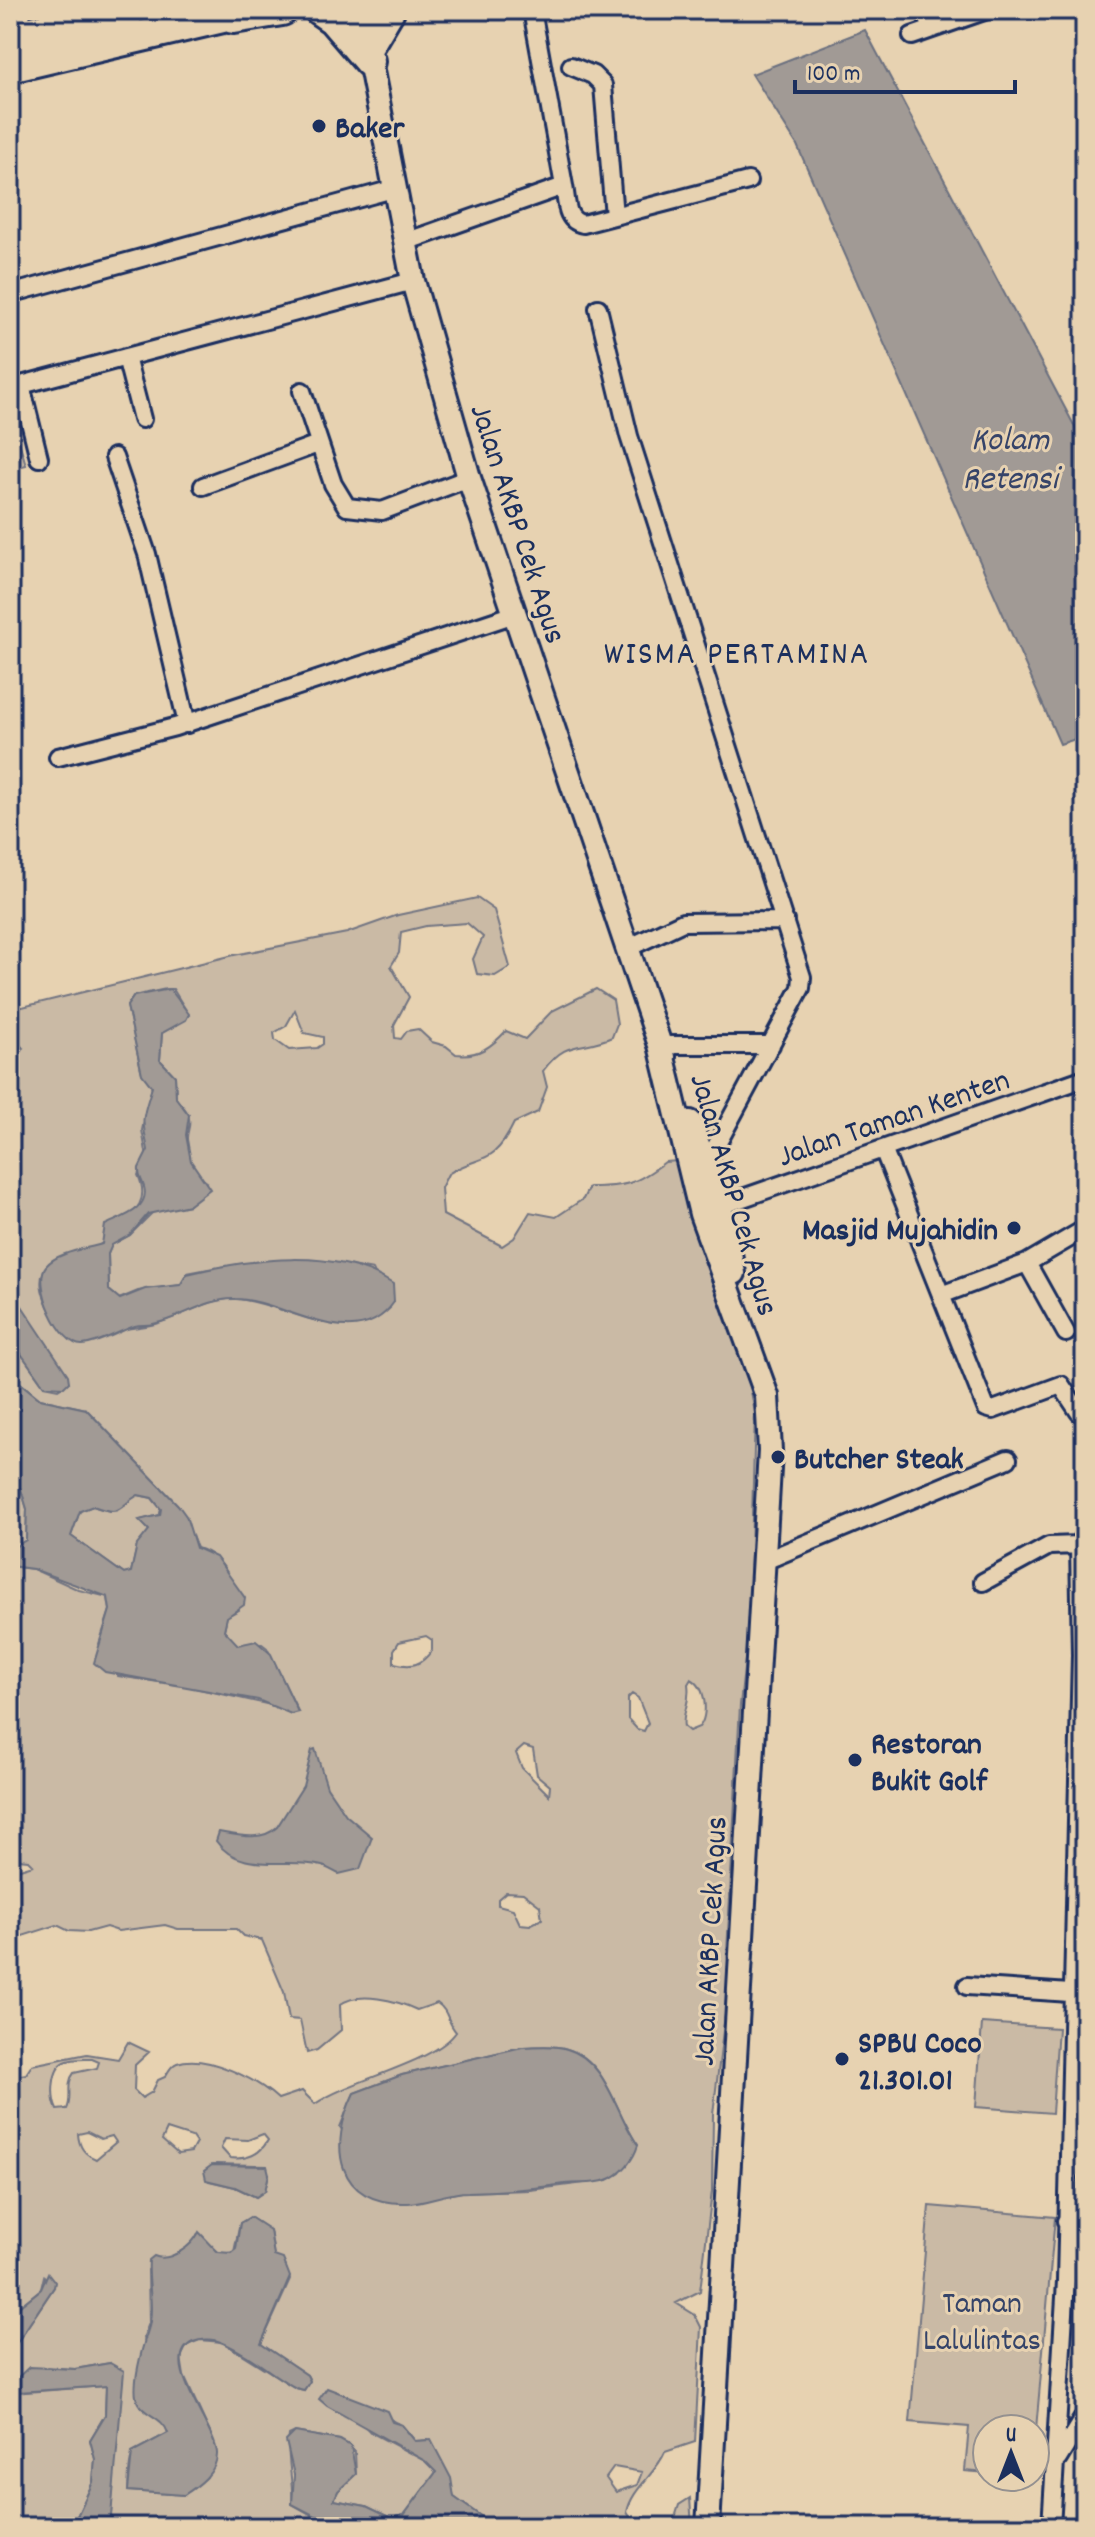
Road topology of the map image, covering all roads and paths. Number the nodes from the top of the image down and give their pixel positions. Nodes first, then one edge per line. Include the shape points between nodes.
1 (130, 10) edge
2 (253, 10) edge
3 (282, 10) edge
4 (320, 10) edge
5 (360, 10) edge
6 (389, 10) edge
7 (532, 10) edge
8 (926, 10) edge
9 (987, 10) edge
10 (217, 21) junction
11 (931, 29) junction
12 (912, 36) dead end
13 (10, 37) edge
14 (368, 54) junction
15 (571, 66) dead end
16 (10, 67) edge
17 (748, 181) dead end
18 (564, 186) junction
19 (393, 189) junction
20 (614, 216) junction
21 (405, 242) junction
22 (413, 281) junction
23 (10, 294) edge
24 (598, 308) dead end
25 (126, 357) junction
26 (16, 387) edge
27 (302, 391) dead end
28 (142, 419) dead end
29 (318, 444) junction
30 (114, 457) dead end
31 (39, 458) dead end
32 (469, 478) junction
33 (203, 486) dead end
34 (515, 614) junction
35 (187, 724) junction
36 (58, 757) dead end
37 (785, 921) junction
38 (628, 948) junction
39 (660, 1045) junction
40 (771, 1045) junction
41 (1085, 1078) edge
42 (883, 1149) junction
43 (707, 1163) junction
44 (720, 1206) junction
45 (1085, 1229) edge
46 (1027, 1263) junction
47 (941, 1295) junction
48 (1066, 1333) dead end
49 (752, 1361) junction
50 (1085, 1413) edge
51 (1008, 1459) dead end
52 (1082, 1538) edge
53 (762, 1562) junction
54 (983, 1582) dead end
55 (1083, 1655) edge
56 (967, 1986) dead end
57 (1078, 1994) edge
58 (1066, 2221) junction
59 (1085, 2226) edge
60 (1085, 2415) edge
61 (1057, 2460) junction
62 (708, 2527) edge
63 (1051, 2527) edge

1 - 13 highway
2 - 10 highway
3 - 10 highway
4 - 14 highway
5 - 14 main road, Jalan AKBP Cek Agus
6 - 14 highway
7 - 18 street
8 - 11 street
9 - 11 street
10 - 16 highway
11 - 12 street
14 - 19 main road, Jalan AKBP Cek Agus
15 - 20 street via 603,85
17 - 20 street
18 - 20 street via 569,214 577,223
18 - 21 street
19 - 21 main road, Jalan AKBP Cek Agus
19 - 23 street
21 - 22 main road, Jalan AKBP Cek Agus
22 - 25 street
22 - 32 main road, Jalan AKBP Cek Agus
24 - 37 street via 629,436
25 - 26 street
25 - 28 street
26 - 31 street
27 - 29 street
29 - 32 street via 340,500 361,512 398,507
29 - 33 street
30 - 35 street via 147,554
32 - 34 main road, Jalan AKBP Cek Agus
34 - 35 street
34 - 38 main road, Jalan AKBP Cek Agus
35 - 36 street
37 - 38 street via 683,922
37 - 40 street via 802,983
38 - 39 main road, Jalan AKBP Cek Agus
39 - 40 street
39 - 43 main road, Jalan AKBP Cek Agus
39 - 49 main road, Jalan AKBP Cek Agus via 701,1214
40 - 43 street
41 - 42 street, Jalan Taman Kenten
42 - 44 street, Jalan Taman Kenten
42 - 47 street
43 - 44 main road, Jalan AKBP Cek Agus
44 - 49 main road, Jalan AKBP Cek Agus
45 - 46 street
46 - 47 street
46 - 48 street
47 - 50 street via 984,1404 993,1410 1061,1385
49 - 53 main road, Jalan AKBP Cek Agus via 767,1396 770,1451
51 - 53 street
52 - 54 street via 1049,1546
52 - 55 street
53 - 62 main road, Jalan AKBP Cek Agus
55 - 57 street
56 - 57 street
57 - 58 street
58 - 59 street
58 - 61 street
60 - 61 street
61 - 63 street

